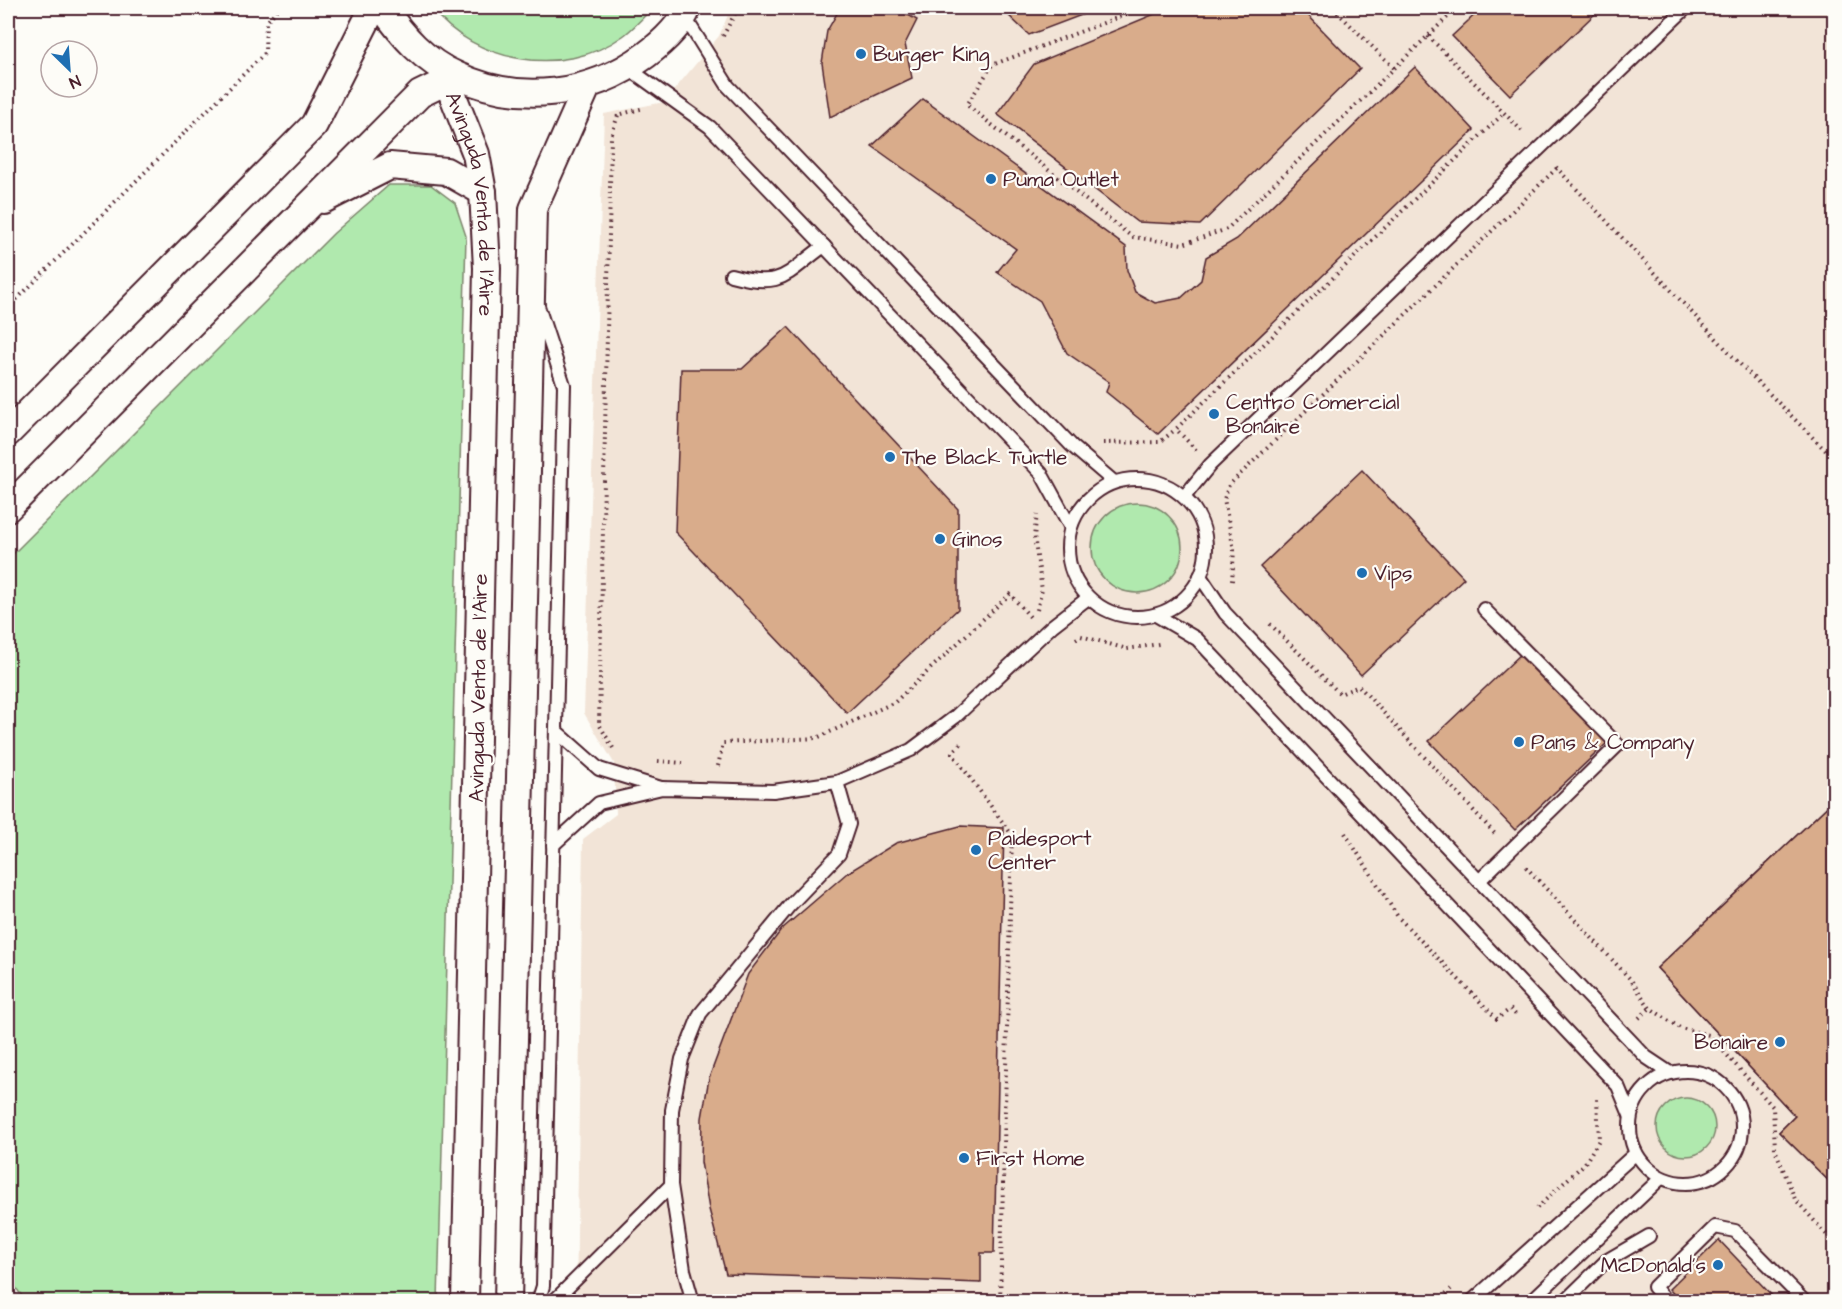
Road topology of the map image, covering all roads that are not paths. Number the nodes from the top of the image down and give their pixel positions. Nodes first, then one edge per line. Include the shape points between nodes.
1 (373, 8) edge
2 (382, 8) edge
3 (1686, 8) edge
4 (686, 12) edge
5 (628, 68) junction
6 (448, 75) junction
7 (587, 87) junction
8 (483, 192) junction
9 (301, 211) junction
10 (824, 246) junction
11 (731, 275) dead end
12 (531, 285) junction
13 (8, 433) edge
14 (1114, 482) junction
15 (1184, 496) junction
16 (8, 508) edge
17 (1070, 526) junction
18 (1200, 576) junction
19 (1088, 598) junction
20 (1484, 609) dead end
21 (1156, 615) junction
22 (556, 731) junction
23 (837, 782) junction
24 (662, 788) junction
25 (553, 845) junction
26 (1479, 881) junction
27 (1670, 1073) junction
28 (1630, 1115) junction
29 (1636, 1153) junction
30 (1661, 1178) junction
31 (671, 1185) junction
32 (1649, 1236) dead end
33 (465, 1302) edge
34 (508, 1302) edge
35 (538, 1302) edge
36 (554, 1302) edge
37 (693, 1302) edge
38 (1471, 1302) edge
39 (1530, 1302) edge
40 (1564, 1302) edge
41 (1667, 1302) edge
42 (1805, 1302) edge

1 - 13 street via 314,125
2 - 6 street via 405,38
3 - 15 lane via 1210,465
4 - 5 street via 659,45
4 - 14 lane via 728,86 1072,446
5 - 7 street
5 - 10 lane via 710,127
6 - 7 street via 499,90 543,94
6 - 8 street, Avinguda Venta de l'Aire via 476,154
6 - 9 street via 420,94
7 - 12 street, Avinguda Venta de l'Aire via 533,209
8 - 9 street via 446,171 390,166
8 - 33 street, Avinguda Venta de l'Aire via 487,279
9 - 16 street
10 - 11 lane via 776,281 757,282
10 - 17 lane via 1041,473
12 - 22 lane via 564,386
12 - 34 street, Avinguda Venta de l'Aire
14 - 15 lane via 1139,478 1163,483
14 - 17 lane via 1095,492 1080,507
15 - 18 lane via 1205,533 1206,555
17 - 19 lane via 1066,552 1073,577
18 - 21 lane via 1190,593 1174,607
18 - 26 lane via 1225,613
19 - 21 lane via 1108,612 1132,618
19 - 23 lane via 955,717 911,750
20 - 26 lane via 1618,745
21 - 28 lane via 1197,639 1618,1086
22 - 24 lane via 600,769
22 - 25 lane
23 - 24 lane via 773,791
23 - 31 lane via 849,824 839,854 790,905 700,1014 682,1059 672,1110
24 - 25 lane via 599,803
25 - 35 lane via 543,1286
26 - 27 lane via 1646,1057
27 - 28 lane via 1652,1082 1638,1097
27 - 30 lane via 1690,1071 1709,1076 1726,1087 1737,1103 1742,1122 1740,1142 1732,1160 1718,1174 1700,1182 1680,1183
28 - 29 lane via 1630,1135
29 - 30 lane via 1646,1168
29 - 38 lane
30 - 39 lane
31 - 36 lane
31 - 37 lane
32 - 40 lane via 1606,1261
41 - 42 lane via 1654,1287 1715,1227 1735,1231

